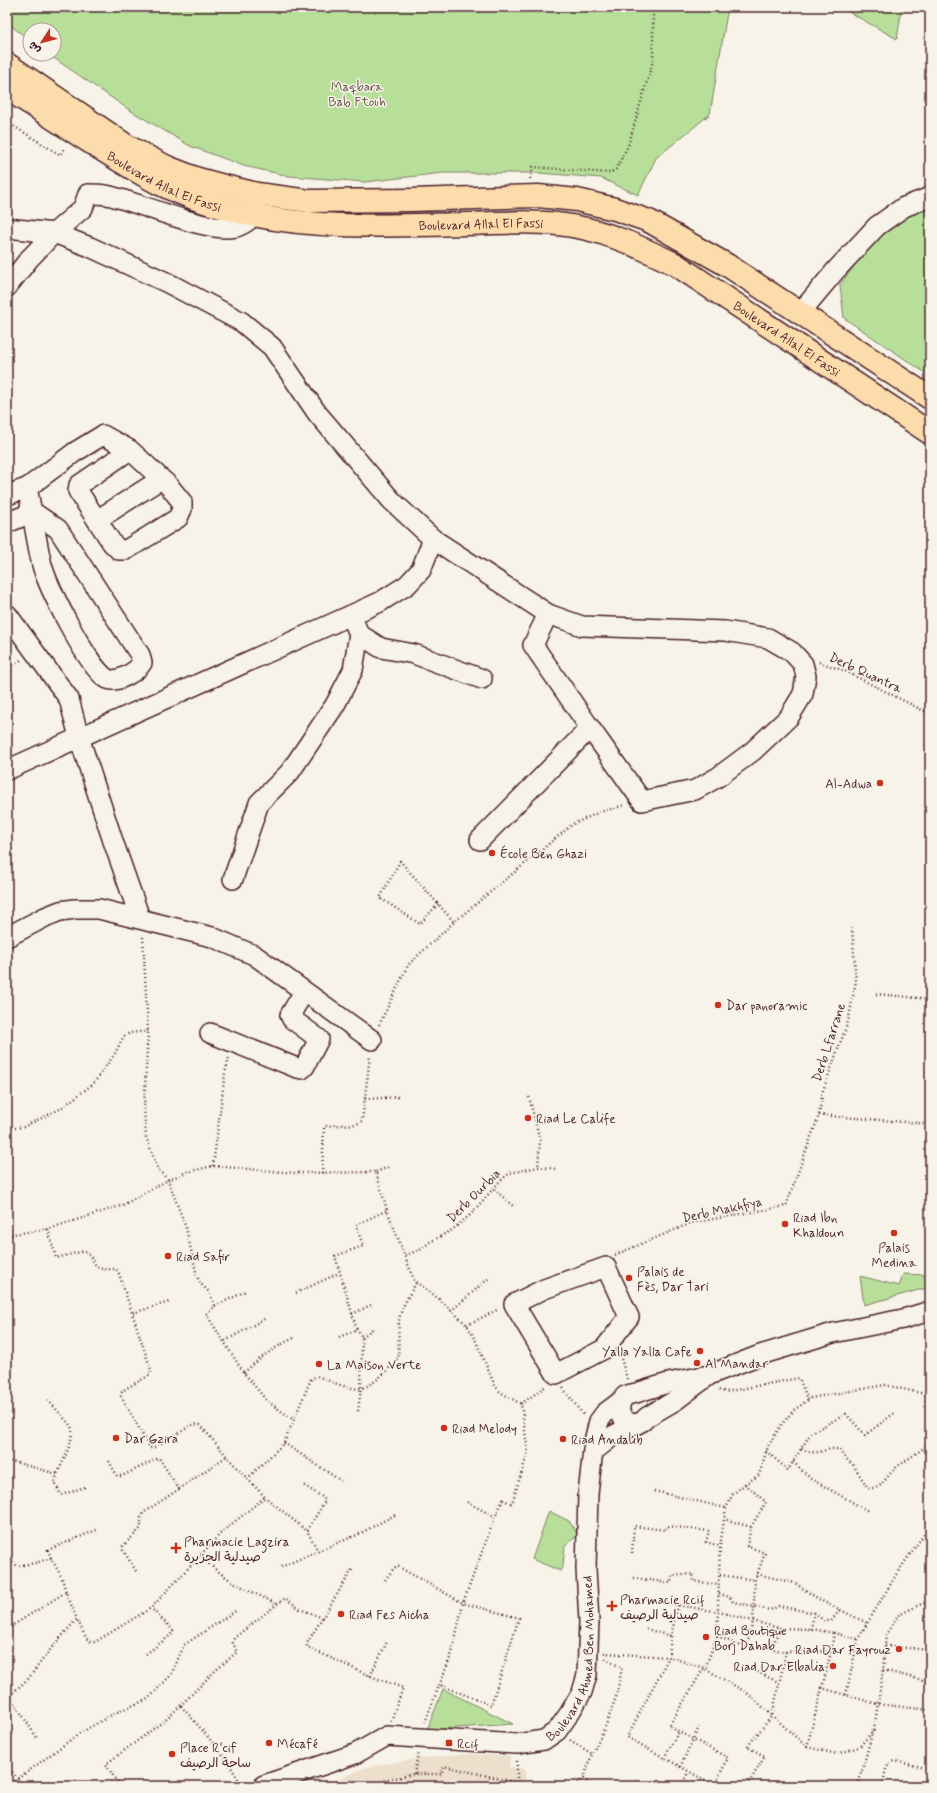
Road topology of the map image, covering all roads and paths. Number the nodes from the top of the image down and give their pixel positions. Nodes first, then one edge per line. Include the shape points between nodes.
1 (653, 7) edge
2 (7, 64) edge
3 (7, 89) edge
4 (530, 181) dead end
5 (257, 194) junction
6 (930, 197) edge
7 (254, 215) junction
8 (7, 228) edge
9 (54, 233) junction
10 (7, 287) edge
11 (800, 313) junction
12 (930, 398) edge
13 (930, 433) edge
14 (130, 450) junction
15 (161, 479) junction
16 (27, 488) junction
17 (7, 495) edge
18 (33, 512) junction
19 (97, 520) junction
20 (7, 523) edge
21 (433, 539) junction
22 (7, 614) edge
23 (548, 614) junction
24 (351, 615) junction
25 (359, 634) junction
26 (792, 652) junction
27 (482, 678) dead end
28 (930, 714) edge
29 (590, 728) junction
30 (79, 737) junction
31 (7, 770) edge
32 (642, 801) junction
33 (480, 840) dead end
34 (233, 879) dead end
35 (438, 904) junction
36 (140, 918) junction
37 (454, 922) junction
38 (852, 928) dead end
39 (7, 937) edge
40 (304, 992) junction
41 (876, 994) dead end
42 (930, 999) edge
43 (148, 1031) junction
44 (210, 1033) dead end
45 (372, 1040) junction
46 (229, 1058) dead end
47 (398, 1097) dead end
48 (529, 1097) dead end
49 (365, 1099) junction
50 (819, 1115) junction
51 (930, 1124) edge
52 (7, 1129) edge
53 (213, 1166) junction
54 (389, 1167) dead end
55 (538, 1167) junction
56 (558, 1169) dead end
57 (376, 1172) junction
58 (322, 1174) junction
59 (168, 1180) junction
60 (494, 1189) junction
61 (513, 1206) dead end
62 (387, 1210) junction
63 (930, 1220) edge
64 (48, 1229) junction
65 (7, 1235) edge
66 (405, 1255) junction
67 (608, 1258) dead end
68 (339, 1274) junction
69 (488, 1278) dead end
70 (416, 1283) junction
71 (246, 1290) dead end
72 (296, 1293) dead end
73 (170, 1302) dead end
74 (371, 1305) dead end
75 (215, 1306) junction
76 (502, 1307) dead end
77 (451, 1310) junction
78 (928, 1312) edge
79 (133, 1314) junction
80 (352, 1314) junction
81 (266, 1318) dead end
82 (467, 1325) junction
83 (375, 1327) dead end
84 (356, 1330) junction
85 (339, 1337) dead end
86 (362, 1337) junction
87 (294, 1338) dead end
88 (225, 1341) junction
89 (544, 1352) joint
90 (244, 1373) junction
91 (709, 1375) junction
92 (550, 1383) dead end
93 (361, 1388) junction
94 (930, 1395) edge
95 (629, 1397) junction
96 (48, 1400) dead end
97 (808, 1400) junction
98 (521, 1404) junction
99 (358, 1411) dead end
100 (896, 1412) dead end
101 (294, 1420) junction
102 (642, 1420) junction
103 (284, 1443) junction
104 (928, 1445) dead end
105 (801, 1449) junction
106 (594, 1451) junction
107 (766, 1451) junction
108 (227, 1456) junction
109 (109, 1460) dead end
110 (793, 1462) junction
111 (7, 1469) edge
112 (57, 1474) junction
113 (247, 1479) junction
114 (341, 1481) dead end
115 (745, 1484) junction
116 (303, 1486) dead end
117 (85, 1488) dead end
118 (178, 1489) junction
119 (654, 1491) dead end
120 (265, 1497) junction
121 (467, 1502) dead end
122 (726, 1508) junction
123 (868, 1511) dead end
124 (395, 1515) dead end
125 (495, 1517) junction
126 (724, 1519) junction
127 (930, 1526) edge
128 (750, 1527) junction
129 (98, 1530) dead end
130 (308, 1531) junction
131 (720, 1546) junction
132 (318, 1551) junction
133 (632, 1553) dead end
134 (7, 1554) edge
135 (201, 1555) junction
136 (51, 1558) junction
137 (281, 1567) dead end
138 (352, 1570) dead end
139 (136, 1571) dead end
140 (757, 1574) junction
141 (720, 1575) junction
142 (633, 1578) dead end
143 (385, 1580) dead end
144 (755, 1580) junction
145 (719, 1585) junction
146 (66, 1592) junction
147 (719, 1594) junction
148 (647, 1600) dead end
149 (463, 1603) junction
150 (930, 1603) edge
151 (278, 1604) junction
152 (678, 1605) junction
153 (754, 1606) junction
154 (151, 1608) junction
155 (237, 1610) dead end
156 (840, 1610) junction
157 (719, 1612) junction
158 (814, 1613) junction
159 (323, 1618) junction
160 (77, 1619) junction
161 (753, 1622) junction
162 (867, 1623) junction
163 (779, 1628) junction
164 (7, 1629) edge
165 (646, 1629) dead end
166 (811, 1629) junction
167 (834, 1633) junction
168 (671, 1636) junction
169 (717, 1636) junction
170 (858, 1639) junction
171 (387, 1642) dead end
172 (885, 1646) junction
173 (930, 1650) edge
174 (786, 1652) junction
175 (831, 1652) junction
176 (592, 1653) junction
177 (146, 1654) dead end
178 (669, 1657) junction
179 (743, 1665) dead end
180 (704, 1668) junction
181 (883, 1670) junction
182 (370, 1676) junction
183 (778, 1682) junction
184 (930, 1682) edge
185 (440, 1685) junction
186 (822, 1688) junction
187 (846, 1695) junction
188 (8, 1697) edge
189 (878, 1704) junction
190 (181, 1706) junction
191 (930, 1710) edge
192 (772, 1716) junction
193 (699, 1727) dead end
194 (874, 1730) junction
195 (557, 1731) junction
196 (679, 1731) junction
197 (7, 1736) edge
198 (387, 1736) junction
199 (37, 1738) dead end
200 (421, 1738) junction
201 (693, 1739) junction
202 (7, 1742) edge
203 (517, 1744) junction
204 (807, 1747) junction
205 (592, 1754) junction
206 (664, 1758) junction
207 (7, 1766) edge
208 (680, 1767) junction
209 (930, 1769) edge
210 (689, 1772) junction
211 (584, 1778) junction
212 (18, 1779) junction
213 (517, 1782) junction
214 (264, 1785) edge
215 (8, 1786) edge
216 (115, 1786) edge
217 (242, 1786) edge
218 (361, 1786) edge
219 (532, 1786) edge
220 (574, 1786) edge
221 (592, 1786) edge
222 (631, 1786) edge
223 (646, 1786) edge
224 (682, 1786) edge
225 (715, 1786) edge
226 (747, 1786) edge
227 (858, 1786) edge
228 (883, 1786) edge

1 - 4 path via 653,61 628,146 616,169 610,173 533,167
2 - 5 main road, Boulevard Allal El Fassi via 127,146 160,164 195,178
3 - 7 main road, Boulevard Allal El Fassi via 159,183 189,197
5 - 7 street
5 - 11 main road, Boulevard Allal El Fassi via 309,200 538,196 576,200 649,220 727,264
6 - 11 street via 904,207 877,226
7 - 9 street via 239,227 219,228 106,195 88,194 83,208
7 - 13 main road, Boulevard Allal El Fassi via 305,223 364,226 534,223 572,226 611,236 642,247 675,264
8 - 9 street
9 - 10 street
9 - 21 street via 168,283 242,322 272,347 317,413 392,500
11 - 12 main road, Boulevard Allal El Fassi
14 - 15 street
14 - 16 street via 103,434
14 - 19 street via 79,485 78,491
15 - 19 street
15 - 19 street via 182,502 178,518 126,550 119,550 112,543
16 - 17 street
16 - 18 street
18 - 18 street via 42,567 64,617 85,652 106,679 126,677 142,663 140,655 58,529
18 - 20 street
21 - 23 street
21 - 24 street via 420,570 407,585 380,602
22 - 30 street via 69,699
23 - 26 street via 582,626 725,631 768,638
23 - 29 street via 533,645
24 - 25 street
24 - 30 street
25 - 27 street via 381,648 414,654
25 - 34 street via 353,670 335,705 290,772 259,803
26 - 28 path, Derb Quantra via 846,671
26 - 32 street via 803,664 806,676 803,694 789,717 754,751 718,777 695,790
29 - 32 street
29 - 33 street
30 - 31 street
30 - 36 street
32 - 37 path via 600,812 572,824
35 - 35 path via 400,861 380,898 420,924
35 - 37 path
36 - 39 street via 98,909 60,911
36 - 40 street via 212,937 254,955
36 - 43 path
37 - 45 path via 408,965
38 - 50 path, Derb Lfarrane via 856,980 848,1022 823,1090
40 - 44 street via 290,1016 318,1039 302,1069
40 - 45 street
41 - 42 path
43 - 52 path via 124,1036 93,1084 60,1109 23,1127
43 - 59 path via 144,1108 146,1137 158,1169
45 - 49 path
46 - 53 path
47 - 49 path
48 - 55 path via 540,1140
49 - 58 path via 360,1123 329,1125 324,1128
50 - 51 path
50 - 67 path, Derb Makhfiya via 786,1206 692,1223
53 - 58 path
53 - 59 path
54 - 57 path
55 - 56 path, Derb Ourbia
55 - 60 path, Derb Ourbia via 510,1173 500,1180
57 - 58 path
57 - 62 path
59 - 64 path via 122,1206
59 - 75 path via 186,1228 200,1283 209,1292
60 - 61 path
60 - 66 path, Derb Ourbia via 452,1230 420,1250
62 - 66 path
62 - 68 path via 356,1225 363,1246 335,1256
63 - 78 path via 927,1254
64 - 65 path
64 - 79 path via 56,1258 84,1252 88,1253 101,1269 116,1270
66 - 70 path
68 - 72 path
68 - 80 path
69 - 77 path
70 - 77 path
70 - 93 path via 399,1318 399,1356 375,1381
71 - 75 path
73 - 79 path
74 - 80 path
75 - 88 path via 207,1314
76 - 82 path
77 - 82 path
78 - 91 street via 833,1333 760,1355
79 - 108 path via 151,1370 150,1375 125,1389 121,1396 147,1444 153,1448 197,1423
80 - 84 path
81 - 88 path
82 - 98 path via 500,1392
83 - 86 path
84 - 85 path
84 - 86 path
86 - 93 path
87 - 90 path via 265,1354
88 - 90 path
89 - 89 street via 514,1304 544,1289 606,1266 629,1317 604,1349 556,1374
90 - 101 path via 267,1401
91 - 95 street, Boulevard Ahmed Ben Mohamed via 668,1383
91 - 97 path via 715,1387 725,1392 799,1378
91 - 102 street via 676,1400
92 - 98 path
93 - 99 path
93 - 101 path via 314,1377
94 - 97 path via 885,1385
95 - 102 street via 647,1400 649,1405
95 - 102 street via 619,1406 621,1417 626,1422
95 - 106 street, Boulevard Ahmed Ben Mohamed via 605,1413 594,1440
96 - 112 path via 72,1428 66,1457
97 - 107 path via 794,1410 782,1424
98 - 125 path via 528,1452 513,1500 511,1503 503,1500
100 - 105 path via 865,1435 846,1414 811,1433
101 - 103 path
102 - 106 street via 614,1435
103 - 113 path
103 - 114 path
104 - 105 path via 894,1469 881,1486 875,1488 868,1488 839,1449 817,1454
105 - 110 path
106 - 176 street, Boulevard Ahmed Ben Mohamed via 588,1494 586,1570
107 - 110 path via 788,1470
107 - 115 path via 759,1475
108 - 113 path
108 - 118 path
109 - 118 path via 118,1476 122,1476 159,1458
110 - 123 path via 811,1479
111 - 112 path via 11,1461
112 - 117 path via 55,1483 61,1495
113 - 120 path
115 - 122 path via 733,1494
115 - 128 path via 766,1502
116 - 130 path via 325,1500
118 - 139 path via 143,1513 141,1528 123,1546
119 - 122 path
120 - 130 path
120 - 135 path via 222,1532
121 - 125 path
122 - 126 path
124 - 132 path via 358,1535
125 - 149 path
126 - 128 path
126 - 131 path
127 - 162 path via 899,1570
128 - 140 path via 747,1546 765,1553
129 - 136 path via 48,1550
130 - 132 path
131 - 133 path via 706,1542 708,1531 667,1526 665,1530 634,1526
131 - 141 path
132 - 137 path
134 - 136 path via 12,1555 12,1562 17,1566
135 - 151 path via 212,1568
135 - 154 path
136 - 146 path
138 - 159 path
140 - 144 path
140 - 156 path via 795,1583
141 - 144 path
141 - 145 path
142 - 145 path via 671,1583 672,1576 693,1574 693,1581
143 - 149 path via 397,1566
144 - 153 path
145 - 147 path
146 - 160 path
146 - 164 path
147 - 153 path via 730,1597 732,1602
147 - 157 path
148 - 152 path
149 - 185 path via 452,1654
149 - 185 path via 519,1618 492,1705
150 - 172 path via 923,1603 899,1615 886,1634
151 - 159 path via 285,1598 300,1609
151 - 190 path via 234,1638 233,1643 237,1652
152 - 157 path
152 - 168 path
153 - 158 path via 770,1610 780,1606
153 - 161 path
154 - 160 path via 95,1642 86,1638
154 - 177 path via 173,1630 171,1635
155 - 212 path via 184,1645 171,1675 148,1699 115,1713 80,1733
156 - 158 path via 831,1621 825,1621
156 - 162 path
157 - 161 path
157 - 169 path
158 - 166 path
159 - 182 path via 307,1647
160 - 188 path via 28,1679
161 - 163 path
161 - 169 path via 746,1648
162 - 170 path
163 - 166 path
163 - 174 path via 772,1650
165 - 168 path
166 - 167 path
167 - 170 path
167 - 175 path
168 - 178 path
169 - 180 path
170 - 187 path
171 - 182 path
172 - 173 path
172 - 181 path
174 - 175 path
174 - 183 path
175 - 186 path
176 - 178 path
176 - 195 street, Boulevard Ahmed Ben Mohamed via 582,1692
176 - 205 path via 622,1668 606,1726
178 - 180 path
178 - 206 path via 627,1737
179 - 183 path
180 - 192 path via 747,1693
180 - 196 path via 669,1726
181 - 184 path
181 - 189 path
182 - 198 path via 403,1688
183 - 192 path
185 - 200 path
186 - 187 path
186 - 204 path
187 - 189 path
188 - 199 path
189 - 191 path
189 - 194 path
190 - 216 path via 106,1764 117,1782
190 - 217 path via 214,1742
192 - 204 path
192 - 226 path via 747,1747 765,1756
193 - 201 path
194 - 204 path via 858,1747 837,1754
194 - 227 path
195 - 203 street, Boulevard Ahmed Ben Mohamed via 544,1740
195 - 205 path
196 - 201 path
196 - 206 path
197 - 202 path
198 - 200 street, Boulevard Ahmed Ben Mohamed
198 - 214 street via 355,1754
200 - 203 street, Boulevard Ahmed Ben Mohamed
201 - 208 path
201 - 225 path via 728,1758
203 - 213 path
205 - 211 path
206 - 208 path
207 - 212 path
208 - 210 path
209 - 228 path via 895,1760 886,1767
210 - 224 path
210 - 225 path
211 - 220 path
211 - 221 path
212 - 215 path
213 - 218 path via 444,1766 441,1774 414,1774
213 - 219 path
222 - 223 path via 636,1781

